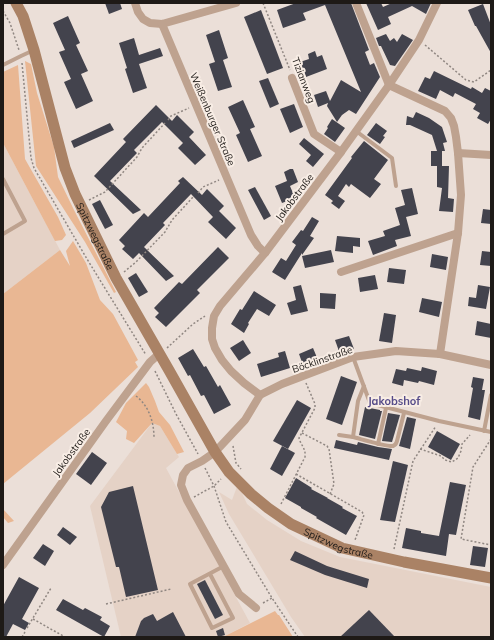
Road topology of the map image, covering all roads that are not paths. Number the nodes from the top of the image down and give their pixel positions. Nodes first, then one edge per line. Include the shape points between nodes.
1 (16, 3) edge
2 (135, 3) edge
3 (236, 3) edge
4 (356, 3) edge
5 (437, 3) edge
6 (162, 24) junction
7 (34, 50) junction
8 (3, 65) edge
9 (292, 78) road end
10 (389, 85) junction
11 (356, 131) junction
12 (341, 152) junction
13 (458, 153) junction
14 (491, 155) edge
15 (3, 179) edge
16 (396, 186) dead end
17 (458, 233) junction
18 (3, 234) edge
19 (265, 253) junction
20 (341, 272) dead end
21 (163, 351) junction
22 (440, 354) junction
23 (353, 357) junction
24 (491, 365) edge
25 (364, 386) junction
26 (491, 394) edge
27 (260, 395) junction
28 (386, 408) junction
29 (404, 413) junction
30 (484, 431) junction
31 (491, 432) edge
32 (340, 435) dead end
33 (353, 437) junction
34 (378, 444) junction
35 (214, 452) junction
36 (3, 565) edge
37 (224, 566) junction
38 (210, 574) junction
39 (491, 578) edge
40 (256, 608) dead end

1 - 7 street, Spitzwegstraße
2 - 6 street via 143,19 150,23
3 - 6 street
4 - 10 street
5 - 10 street, Jakobstraße via 419,40
6 - 19 street, Weißenburger Straße via 251,235
7 - 8 lane
7 - 21 street, Spitzwegstraße via 65,168 75,194 116,278
9 - 12 street, Tizianweg via 314,134
10 - 11 street, Jakobstraße
10 - 13 street via 445,112 454,126
11 - 12 street, Jakobstraße
11 - 16 lane via 392,158
12 - 19 street, Jakobstraße
13 - 14 street
13 - 17 street via 461,195
15 - 18 lane via 25,221
17 - 20 street
17 - 22 street
19 - 27 street, Jakobstraße via 220,306 214,316 212,328 212,339 222,360 244,383
21 - 35 street, Spitzwegstraße via 170,372
21 - 36 street, Jakobstraße via 150,362
22 - 23 street, Böcklinstraße via 396,352
22 - 24 street, Böcklinstraße
23 - 25 lane
23 - 27 street, Böcklinstraße
25 - 28 lane via 370,403
25 - 33 lane via 358,401
26 - 30 lane
27 - 35 street via 245,420
28 - 29 lane
28 - 34 lane
29 - 30 lane
29 - 34 lane via 398,442 392,446
30 - 31 lane
32 - 33 lane
33 - 34 lane
35 - 37 street via 188,468 181,484 187,500
35 - 39 street, Spitzwegstraße via 229,472 275,513 291,524 342,548
37 - 38 lane
37 - 40 street via 239,594
38 - 38 lane via 233,618 212,628 190,584

